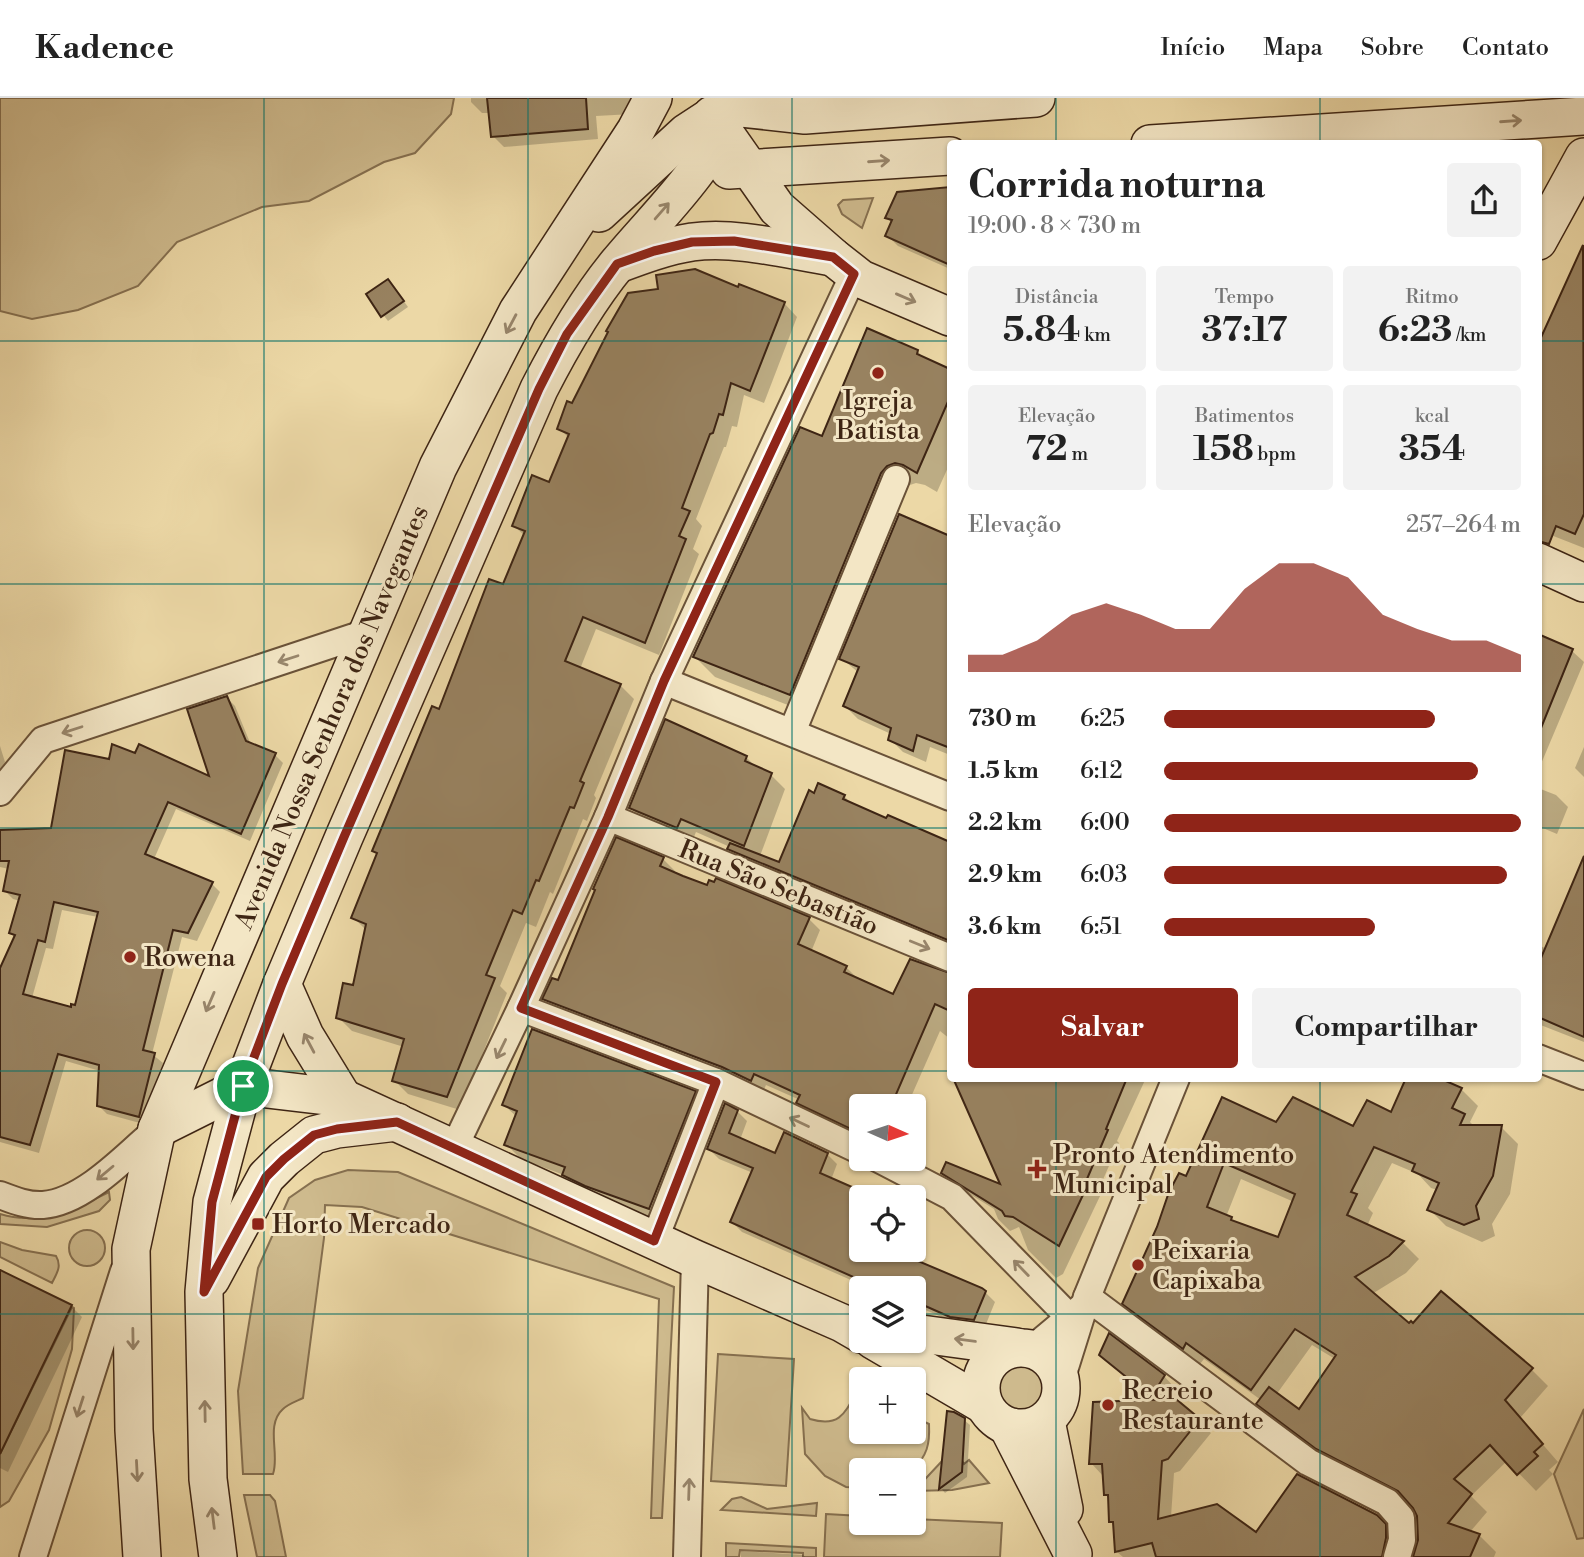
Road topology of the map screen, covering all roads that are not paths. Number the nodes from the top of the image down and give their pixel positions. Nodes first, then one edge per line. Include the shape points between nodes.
1 (653, 98) edge
2 (1036, 98) edge
3 (722, 110) edge
4 (1568, 110) edge
5 (1199, 140) edge
6 (947, 156) edge
7 (1580, 164) edge
8 (811, 165) junction
9 (749, 169) junction
10 (696, 172) junction
11 (1542, 234) edge
12 (617, 264) junction
13 (844, 265) junction
14 (547, 266) junction
15 (947, 316) edge
16 (896, 479) dead end
17 (1542, 564) edge
18 (1584, 583) edge
19 (366, 633) junction
20 (664, 681) junction
21 (792, 732) junction
22 (0, 792) edge
23 (947, 796) edge
24 (608, 817) junction
25 (947, 957) edge
26 (282, 984) junction
27 (521, 1008) junction
28 (1542, 1060) edge
29 (1584, 1076) edge
30 (716, 1082) junction
31 (1174, 1082) edge
32 (243, 1086) junction
33 (343, 1098) junction
34 (397, 1122) junction
35 (157, 1129) junction
36 (849, 1145) edge
37 (454, 1148) junction
38 (902, 1171) edge
39 (0, 1195) edge
40 (654, 1241) junction
41 (131, 1249) junction
42 (695, 1259) junction
43 (204, 1292) junction
44 (1079, 1311) junction
45 (849, 1324) edge
46 (926, 1335) edge
47 (1025, 1348) junction
48 (894, 1353) edge
49 (1061, 1380) junction
50 (996, 1416) junction
51 (1046, 1421) junction
52 (1073, 1555) edge
53 (33, 1557) edge
54 (142, 1557) edge
55 (218, 1557) edge
56 (687, 1557) edge
57 (1397, 1557) edge

1 - 14 main road
2 - 3 main road via 805,115
3 - 8 main road
3 - 9 main road
3 - 10 main road
3 - 14 main road via 686,133 617,194
5 -> 4 main road
4 - 7 main road
8 -> 6 main road
7 - 11 main road
8 - 9 main road
9 - 10 main road
9 - 13 main road via 777,208
12 -> 10 main road
12 - 13 main road via 692,242 734,241
12 - 26 main road via 567,334 539,389
13 -> 15 main road via 861,279
13 - 20 street
14 -> 19 main road, Avenida Nossa Senhora dos Navegantes via 518,311 438,467
16 - 21 street
17 - 18 main road
19 -> 22 street via 43,740
19 -> 35 main road, Avenida Nossa Senhora dos Navegantes
20 - 21 street
20 - 24 street
21 - 23 street
24 -> 25 street, Rua São Sebastião
24 - 27 street
26 - 32 main road
33 -> 26 main road via 305,1036
27 - 30 street
27 -> 37 street
28 - 29 street
36 -> 30 street
30 - 40 street
31 - 44 street
32 - 33 main road
32 - 35 main road
32 - 43 main road via 212,1202
33 - 34 main road
34 - 37 main road
34 - 43 main road via 314,1135 284,1159 266,1177
35 -> 39 street via 86,1189 63,1201 42,1205
35 - 41 main road, Avenida Nossa Senhora dos Navegantes
37 - 40 main road
44 -> 38 street via 952,1197
40 - 42 main road
41 -> 53 street
41 -> 54 main road, Avenida Nossa Senhora dos Navegantes
42 - 45 main road
56 -> 42 street
55 -> 43 main road via 208,1479
44 - 47 street
44 - 49 street
44 - 57 street via 1308,1462 1387,1502 1401,1518
47 -> 46 main road
47 - 49 main road via 1044,1354
47 - 50 main road via 1000,1354 984,1371 980,1387
48 - 50 main road
49 - 51 main road via 1061,1397
50 - 51 main road via 1025,1429
50 - 52 main road
51 - 52 main road

